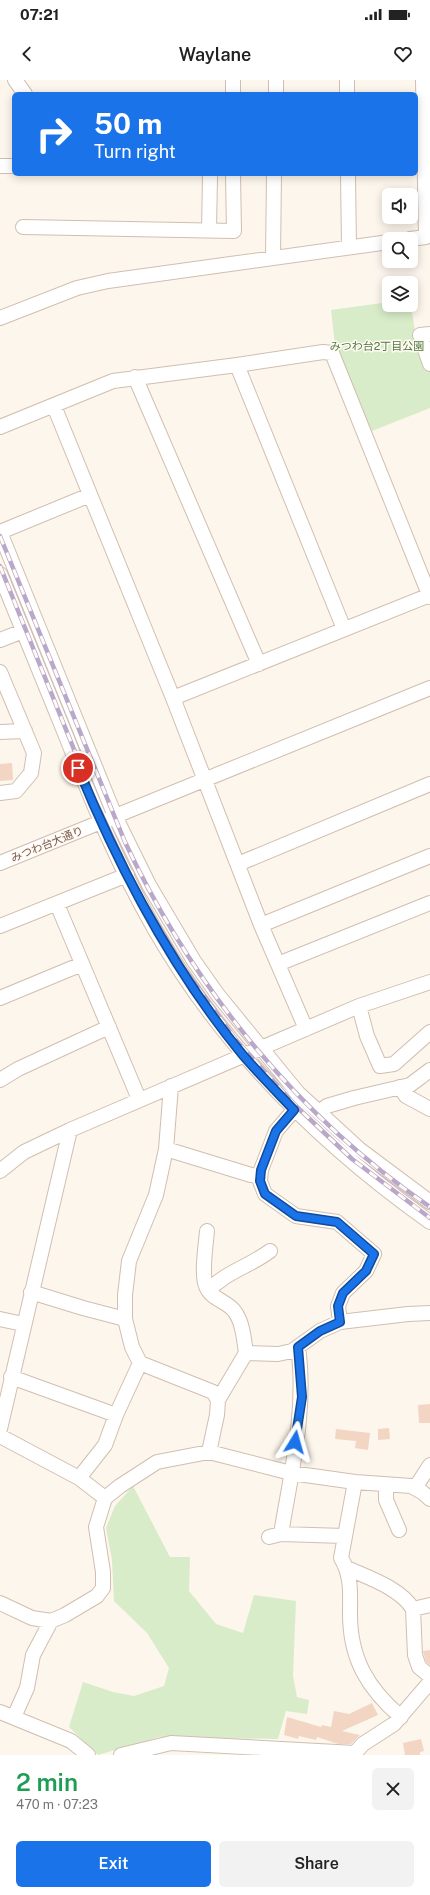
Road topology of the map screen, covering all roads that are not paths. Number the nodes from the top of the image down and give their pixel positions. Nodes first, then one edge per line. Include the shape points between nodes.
1 (15, 80) edge
2 (233, 80) edge
3 (276, 80) edge
4 (347, 80) edge
5 (423, 80) edge
6 (24, 92) edge
7 (233, 92) edge
8 (276, 92) edge
9 (347, 92) edge
10 (0, 166) edge
11 (12, 166) edge
12 (210, 176) dead end
13 (233, 176) edge
14 (274, 176) edge
15 (348, 176) edge
16 (23, 227) dead end
17 (209, 230) junction
18 (428, 237) edge
19 (418, 238) edge
20 (382, 243) edge
21 (349, 247) junction
22 (273, 258) junction
23 (0, 318) edge
24 (430, 334) edge
25 (430, 364) edge
26 (237, 365) junction
27 (135, 377) junction
28 (54, 406) junction
29 (0, 427) edge
30 (90, 495) junction
31 (0, 532) edge
32 (0, 574) edge
33 (430, 596) edge
34 (344, 629) junction
35 (23, 631) junction
36 (0, 640) edge
37 (259, 664) junction
38 (0, 672) edge
39 (430, 688) edge
40 (173, 698) junction
41 (25, 731) junction
42 (0, 732) edge
43 (205, 779) junction
44 (430, 784) edge
45 (0, 793) edge
46 (115, 816) junction
47 (101, 822) junction
48 (430, 856) edge
49 (0, 863) edge
50 (238, 864) junction
51 (127, 874) junction
52 (430, 903) edge
53 (57, 904) junction
54 (261, 925) junction
55 (0, 926) edge
56 (82, 964) junction
57 (278, 964) junction
58 (430, 982) edge
59 (0, 998) edge
60 (358, 1006) junction
61 (109, 1027) junction
62 (306, 1029) junction
63 (430, 1032) edge
64 (260, 1049) junction
65 (243, 1055) junction
66 (430, 1070) edge
67 (0, 1080) edge
68 (172, 1086) junction
69 (400, 1087) junction
70 (139, 1100) junction
71 (430, 1109) edge
72 (294, 1110) junction
73 (319, 1112) junction
74 (70, 1130) junction
75 (166, 1149) junction
76 (0, 1172) edge
77 (260, 1176) junction
78 (430, 1202) edge
79 (430, 1222) edge
80 (208, 1231) dead end
81 (270, 1251) dead end
82 (209, 1290) junction
83 (31, 1292) junction
84 (430, 1313) edge
85 (0, 1319) edge
86 (125, 1319) junction
87 (340, 1322) junction
88 (23, 1324) junction
89 (298, 1347) junction
90 (246, 1353) junction
91 (140, 1363) junction
92 (11, 1377) junction
93 (218, 1400) junction
94 (116, 1415) junction
95 (0, 1429) edge
96 (0, 1436) edge
97 (209, 1452) junction
98 (430, 1465) edge
99 (291, 1472) junction
100 (79, 1478) junction
101 (355, 1482) junction
102 (386, 1485) junction
103 (415, 1488) junction
104 (105, 1498) junction
105 (430, 1499) edge
106 (399, 1530) dead end
107 (344, 1536) junction
108 (347, 1568) junction
109 (0, 1603) edge
110 (430, 1605) edge
111 (414, 1609) junction
112 (50, 1621) junction
113 (430, 1676) edge
114 (430, 1682) edge
115 (4, 1714) edge
116 (401, 1717) junction
117 (200, 1744) junction
118 (157, 1751) edge
119 (88, 1755) edge
120 (121, 1755) edge
121 (211, 1755) edge

1 - 6 street
2 - 7 street
3 - 8 street
4 - 9 street
5 - 18 street
10 - 11 street
12 - 17 street
13 - 17 street via 234,231
14 - 22 street
15 - 21 street
16 - 17 street
18 - 19 street
20 - 21 street
21 - 22 street
22 - 23 street via 108,281 77,288
24 - 25 street via 420,335
26 - 27 street
26 - 33 street via 323,352 332,353
26 - 34 street
27 - 28 street via 113,381
27 - 37 street
28 - 29 street
28 - 30 street
30 - 31 street
30 - 40 street
31 - 46 street
32 - 35 street
33 - 34 street
34 - 37 street
35 - 36 street
35 - 47 street
37 - 40 street
38 - 41 street
39 - 43 street, みつわ台大通り
40 - 43 street
41 - 42 street
41 - 45 street via 34,753 31,773 16,791
43 - 46 street, みつわ台大通り
43 - 50 street
44 - 50 street
46 - 47 street, みつわ台大通り
46 - 64 street via 149,885 194,961
47 - 49 street, みつわ台大通り
47 - 51 street
48 - 54 street
50 - 54 street
51 - 53 street
51 - 65 street via 155,930 205,1006
52 - 57 street
53 - 55 street
53 - 56 street
54 - 57 street
56 - 59 street
56 - 61 street
57 - 62 street
58 - 60 street
60 - 62 street
60 - 63 street via 380,1066 394,1064
61 - 67 street via 18,1069
61 - 70 street
62 - 64 street
64 - 65 street
64 - 73 street via 298,1093
65 - 68 street
65 - 72 street
66 - 69 street via 410,1085
68 - 70 street
68 - 75 street
69 - 71 street via 406,1096
69 - 73 street via 327,1106
70 - 74 street
72 - 77 street via 276,1131
72 - 79 street via 349,1161
73 - 78 street via 359,1149
74 - 76 street via 24,1152
74 - 83 street
75 - 77 street
75 - 86 street via 156,1195 128,1261
77 - 87 street via 265,1194 296,1216 337,1222 374,1254 366,1271 343,1293 338,1306
80 - 82 street via 204,1262 206,1286
81 - 82 street via 218,1281
82 - 90 street via 214,1297 235,1311 240,1321
83 - 86 street
83 - 88 street
84 - 87 street
85 - 88 street
86 - 91 street via 132,1347
87 - 89 street via 320,1331
88 - 92 street
89 - 90 street via 278,1354
89 - 99 street via 302,1397
90 - 93 street
91 - 93 street via 213,1392
91 - 94 street
92 - 94 street
92 - 95 street
93 - 97 street
94 - 100 street via 105,1445
96 - 100 street
97 - 99 street
97 - 104 street via 157,1462
98 - 103 street
99 - 101 street
99 - 107 street via 275,1535
100 - 104 street
101 - 102 street
101 - 107 street
102 - 103 street
102 - 106 street via 386,1500
103 - 105 street
104 - 112 street via 96,1527 103,1588 98,1596
107 - 108 street via 341,1558
108 - 111 street via 388,1587
108 - 116 street via 351,1589 351,1641 373,1690
109 - 112 street via 32,1618
110 - 111 street
111 - 113 street via 415,1655 419,1667
112 - 115 street via 33,1655 27,1688
114 - 116 street
115 - 119 street via 71,1741
116 - 117 street via 363,1744 355,1753
117 - 118 street via 171,1743
117 - 121 street
118 - 120 street

